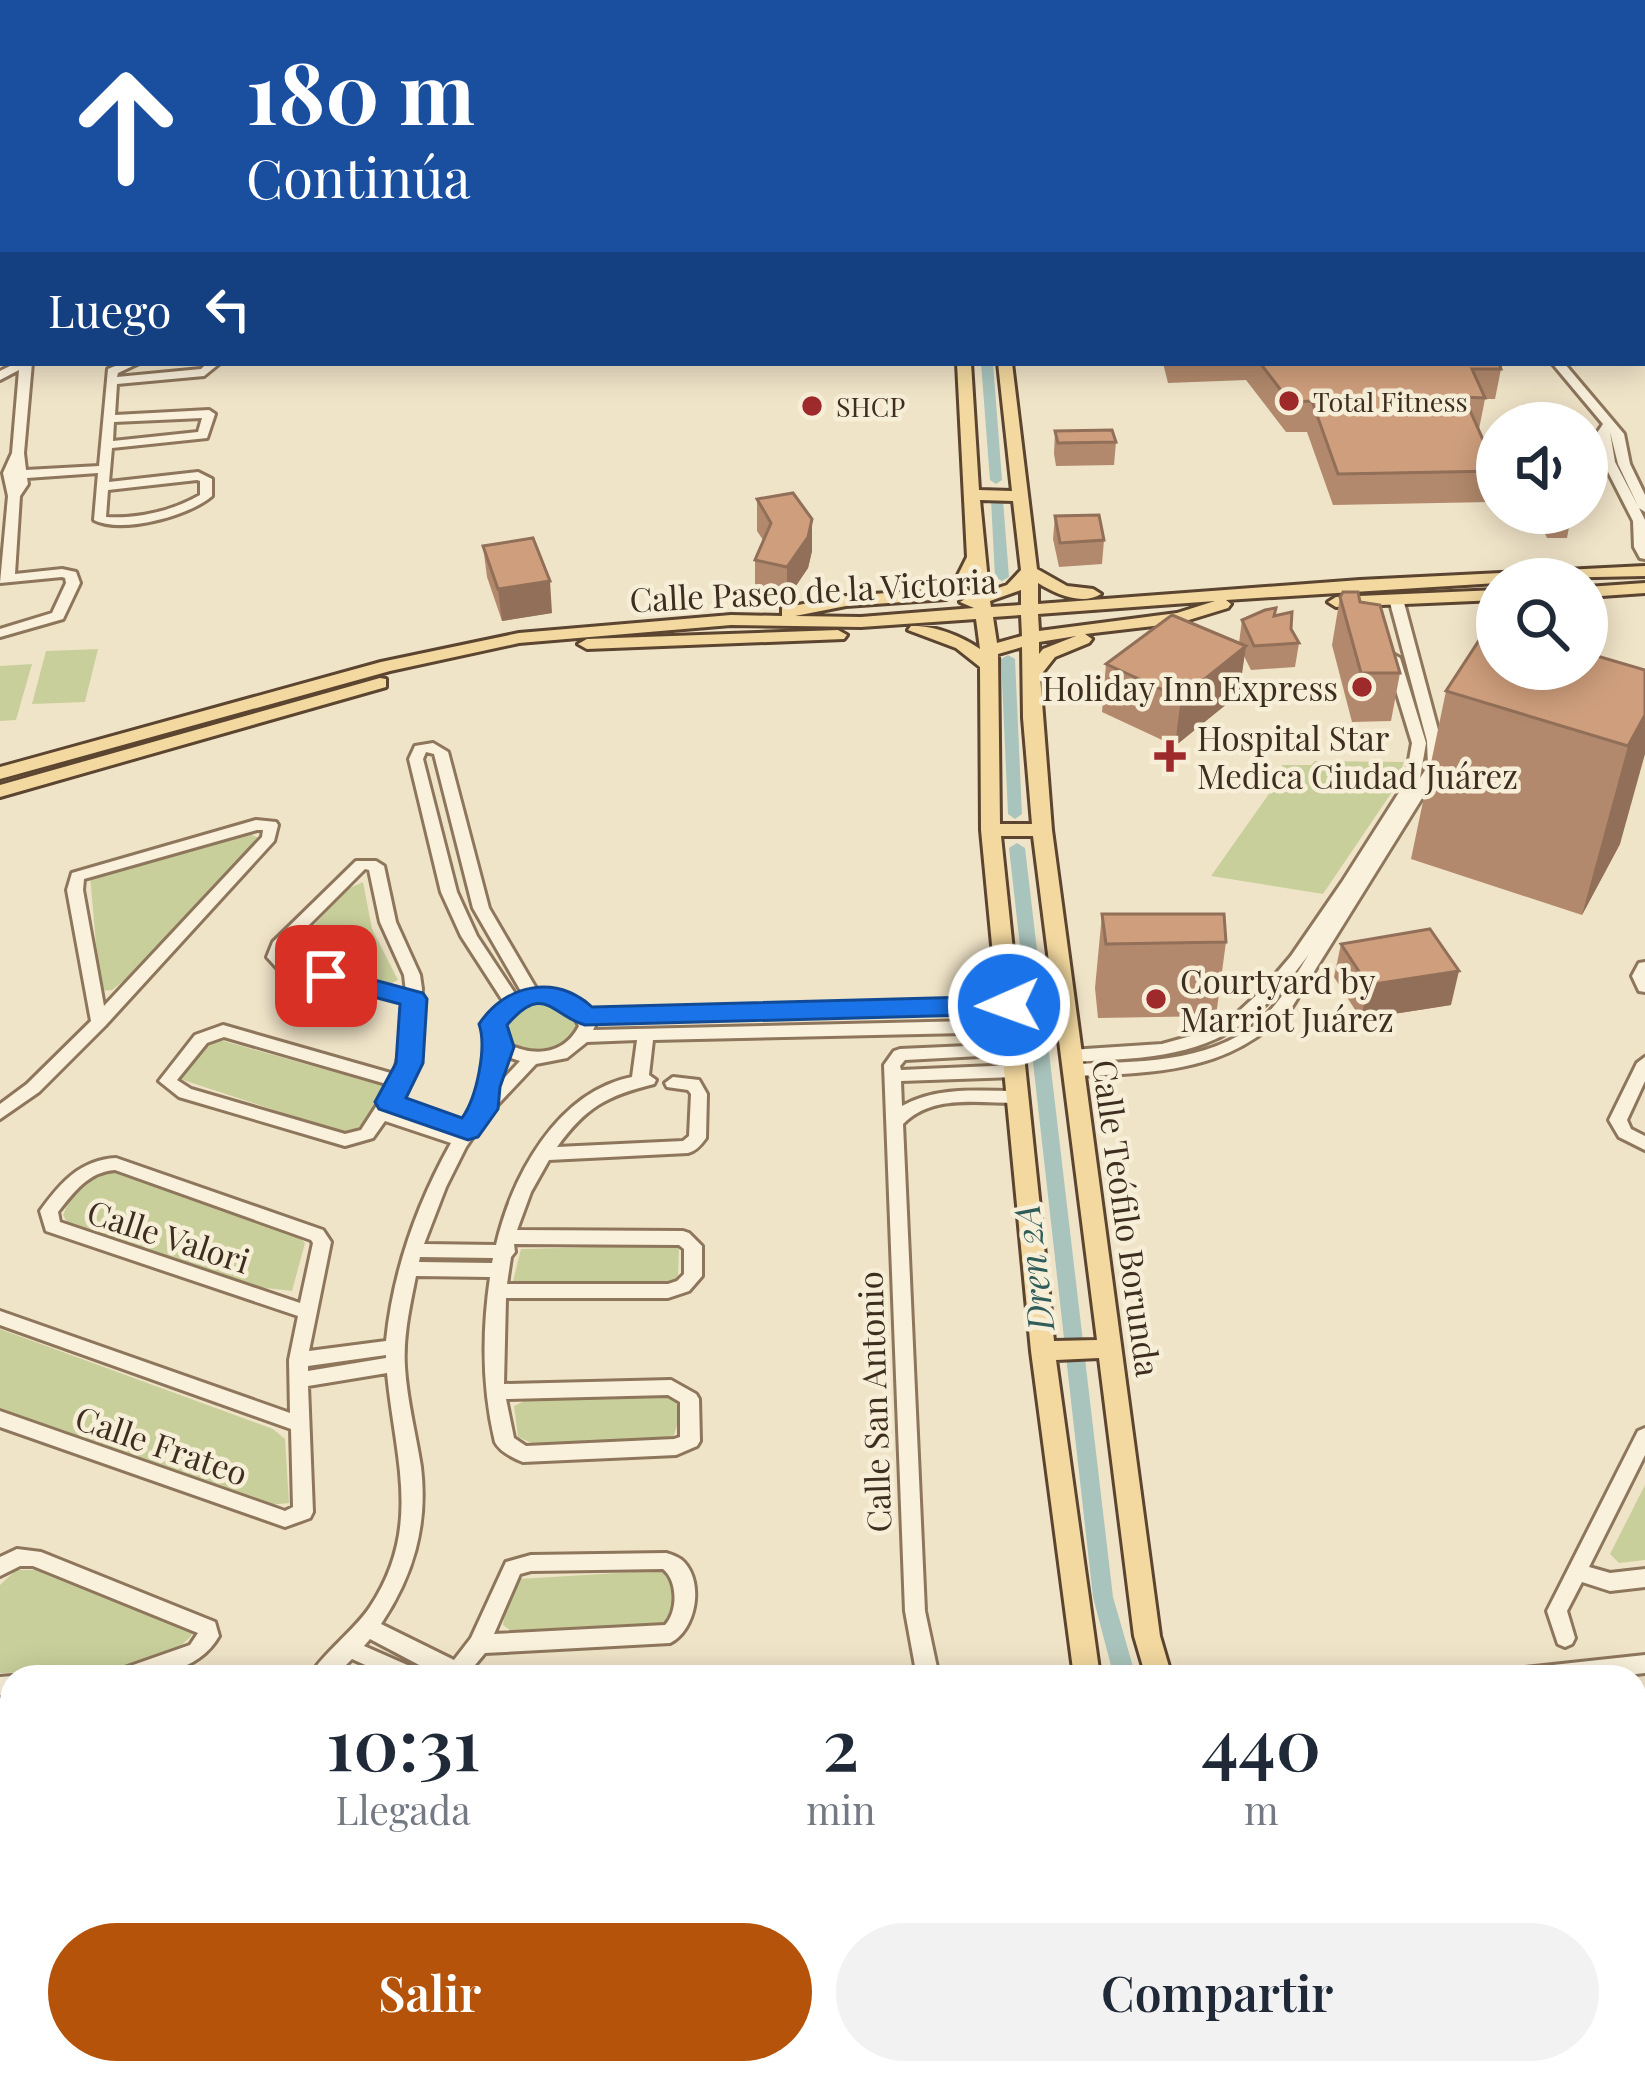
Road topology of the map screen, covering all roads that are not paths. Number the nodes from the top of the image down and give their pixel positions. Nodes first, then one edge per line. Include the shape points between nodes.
1 (1081, 0) edge
2 (1097, 0) edge
3 (26, 366) edge
4 (128, 366) edge
5 (211, 366) edge
6 (964, 366) edge
7 (1005, 366) edge
8 (1561, 366) edge
9 (112, 376) junction
10 (108, 419) junction
11 (1609, 425) junction
12 (106, 445) junction
13 (0, 447) edge
14 (19, 449) junction
15 (104, 466) junction
16 (17, 475) edge
17 (102, 487) junction
18 (972, 495) junction
19 (1021, 496) junction
20 (9, 502) edge
21 (1645, 508) edge
22 (6, 533) edge
23 (1645, 554) edge
24 (975, 556) junction
25 (1645, 571) edge
26 (1029, 572) junction
27 (1608, 573) edge
28 (4, 578) edge
29 (1476, 580) edge
30 (1476, 581) edge
31 (1360, 585) junction
32 (1645, 589) edge
33 (1608, 591) edge
34 (1214, 595) junction
35 (1476, 597) edge
36 (1376, 599) junction
37 (1396, 599) junction
38 (1250, 607) junction
39 (1199, 610) junction
40 (982, 613) junction
41 (755, 619) junction
42 (779, 621) junction
43 (1030, 623) junction
44 (917, 631) junction
45 (0, 633) edge
46 (609, 642) junction
47 (988, 658) junction
48 (1032, 675) junction
49 (349, 676) junction
50 (305, 704) junction
51 (0, 773) edge
52 (449, 787) junction
53 (0, 790) edge
54 (424, 792) junction
55 (991, 830) junction
56 (1042, 830) junction
57 (1645, 968) edge
58 (1645, 988) edge
59 (532, 995) junction
60 (414, 999) junction
61 (512, 1002) junction
62 (585, 1016) junction
63 (99, 1022) junction
64 (646, 1034) junction
65 (584, 1036) junction
66 (1012, 1038) junction
67 (500, 1047) junction
68 (530, 1059) junction
69 (1070, 1063) junction
70 (1645, 1063) edge
71 (400, 1082) junction
72 (673, 1082) dead end
73 (1018, 1096) junction
74 (1636, 1103) edge
75 (4, 1106) edge
76 (386, 1108) junction
77 (484, 1109) junction
78 (895, 1122) junction
79 (465, 1135) junction
80 (1645, 1144) edge
81 (546, 1154) junction
82 (411, 1260) junction
83 (504, 1263) junction
84 (304, 1311) junction
85 (0, 1318) edge
86 (1099, 1349) junction
87 (1049, 1351) junction
88 (395, 1356) junction
89 (298, 1370) junction
90 (495, 1392) junction
91 (0, 1419) edge
92 (297, 1423) junction
93 (1645, 1436) edge
94 (1639, 1459) edge
95 (0, 1568) edge
96 (1579, 1573) junction
97 (1645, 1578) edge
98 (370, 1629) junction
99 (1564, 1638) dead end
100 (478, 1644) junction
101 (350, 1649) junction
102 (162, 1665) edge
103 (333, 1665) edge
104 (387, 1665) edge
105 (438, 1665) edge
106 (462, 1665) edge
107 (926, 1665) edge
108 (1086, 1665) edge
109 (1155, 1665) edge

1 - 2 street
3 - 14 street
4 - 9 street
5 - 9 street
6 - 18 main road
7 - 19 main road, Calle Teófilo Borunda
8 - 11 street
9 - 10 street
10 - 12 street
10 - 12 street via 209,414 203,434
11 - 21 street
11 - 23 street via 1609,462 1640,521
12 - 15 street
13 - 14 street
14 - 16 street via 11,461
15 - 16 street
15 - 17 street
16 - 20 street
17 - 17 street via 198,476 206,479 206,496 105,524
18 - 19 main road
18 - 24 main road
19 - 26 main road, Calle Teófilo Borunda
20 - 22 street
22 - 28 street
24 - 40 main road
24 - 41 main road via 967,578 946,594 846,601
25 - 27 main road, Calle Paseo de la Victoria
26 - 34 main road via 1063,591
26 - 40 main road
26 - 43 main road, Calle Teófilo Borunda
28 - 45 street via 62,573 73,583 58,616
29 - 31 main road, Calle Paseo de la Victoria
30 - 36 main road
31 - 34 main road, Calle Paseo de la Victoria
31 - 39 main road via 1335,595
32 - 33 main road
34 - 43 main road, Calle Paseo de la Victoria
35 - 37 main road
36 - 37 main road
36 - 38 main road
36 - 69 street via 1419,761 1334,903 1265,999 1238,1023 1179,1047
37 - 69 street via 1435,766 1286,1003 1256,1031 1206,1057 1153,1066
38 - 39 main road
38 - 48 main road via 1171,629 1070,642
39 - 43 main road via 1165,621
40 - 42 main road, Calle Paseo de la Victoria
40 - 43 main road, Calle Paseo de la Victoria
40 - 44 main road, Calle Paseo de la Victoria
40 - 47 main road
41 - 42 main road, Calle Paseo de la Victoria
41 - 49 main road, Calle Paseo de la Victoria via 519,638
42 - 46 main road
43 - 47 main road
43 - 48 main road, Calle Teófilo Borunda
44 - 46 main road, Calle Paseo de la Victoria
44 - 47 main road
46 - 50 main road, Calle Paseo de la Victoria via 467,659
47 - 55 main road
48 - 56 main road, Calle Teófilo Borunda
49 - 50 main road
49 - 51 main road, Calle Paseo de la Victoria
50 - 53 main road, Calle Paseo de la Victoria
52 - 54 street
52 - 54 street via 441,752 428,747 416,755
52 - 59 street via 481,908
54 - 61 street via 458,914
55 - 56 main road
55 - 66 main road
56 - 69 main road, Calle Teófilo Borunda
57 - 58 street
59 - 61 street
59 - 62 street via 566,998
60 - 60 street via 378,872 367,862 275,957
60 - 71 street via 410,1063
61 - 67 street via 493,1024
62 - 65 street
62 - 66 street
63 - 63 street via 269,838 273,827 256,825 76,876
63 - 75 street
64 - 65 street
64 - 66 street
64 - 81 street via 644,1080 578,1109
65 - 68 street via 568,1051
66 - 73 main road
66 - 78 street, Calle San Antonio via 891,1076
67 - 68 street
67 - 77 street
68 - 77 street
69 - 86 main road, Calle Teófilo Borunda
70 - 74 street
71 - 76 street
71 - 76 street via 223,1030 201,1039 168,1077 185,1094 352,1142
72 - 81 street via 697,1089 694,1144
73 - 78 street via 918,1103
73 - 87 main road
74 - 80 street via 1620,1127
76 - 79 street
77 - 79 street
78 - 107 street, Calle San Antonio via 915,1611
79 - 82 street
81 - 83 street via 514,1209
82 - 83 street
82 - 88 street
83 - 83 street via 683,1238 694,1253 693,1276 668,1291
83 - 90 street
84 - 84 street, Calle Valori via 322,1242 300,1225 116,1165 81,1172 49,1211 62,1232
84 - 89 street
85 - 92 street, Calle Frateo
86 - 87 main road
86 - 109 main road, Calle Teófilo Borunda
87 - 108 main road
88 - 89 street
88 - 98 street via 413,1515 397,1581
89 - 92 street
90 - 90 street via 671,1387 689,1399 692,1434 676,1447 523,1454 508,1448
91 - 92 street, Calle Frateo via 285,1519 303,1512
93 - 94 street
94 - 96 street
95 - 102 street via 34,1558 201,1623 209,1636 204,1646
96 - 97 street via 1610,1582
96 - 99 street via 1557,1611
98 - 101 street
98 - 105 street
100 - 100 street via 513,1568 666,1561 685,1578 681,1623 670,1634
100 - 106 street
101 - 103 street
101 - 104 street

